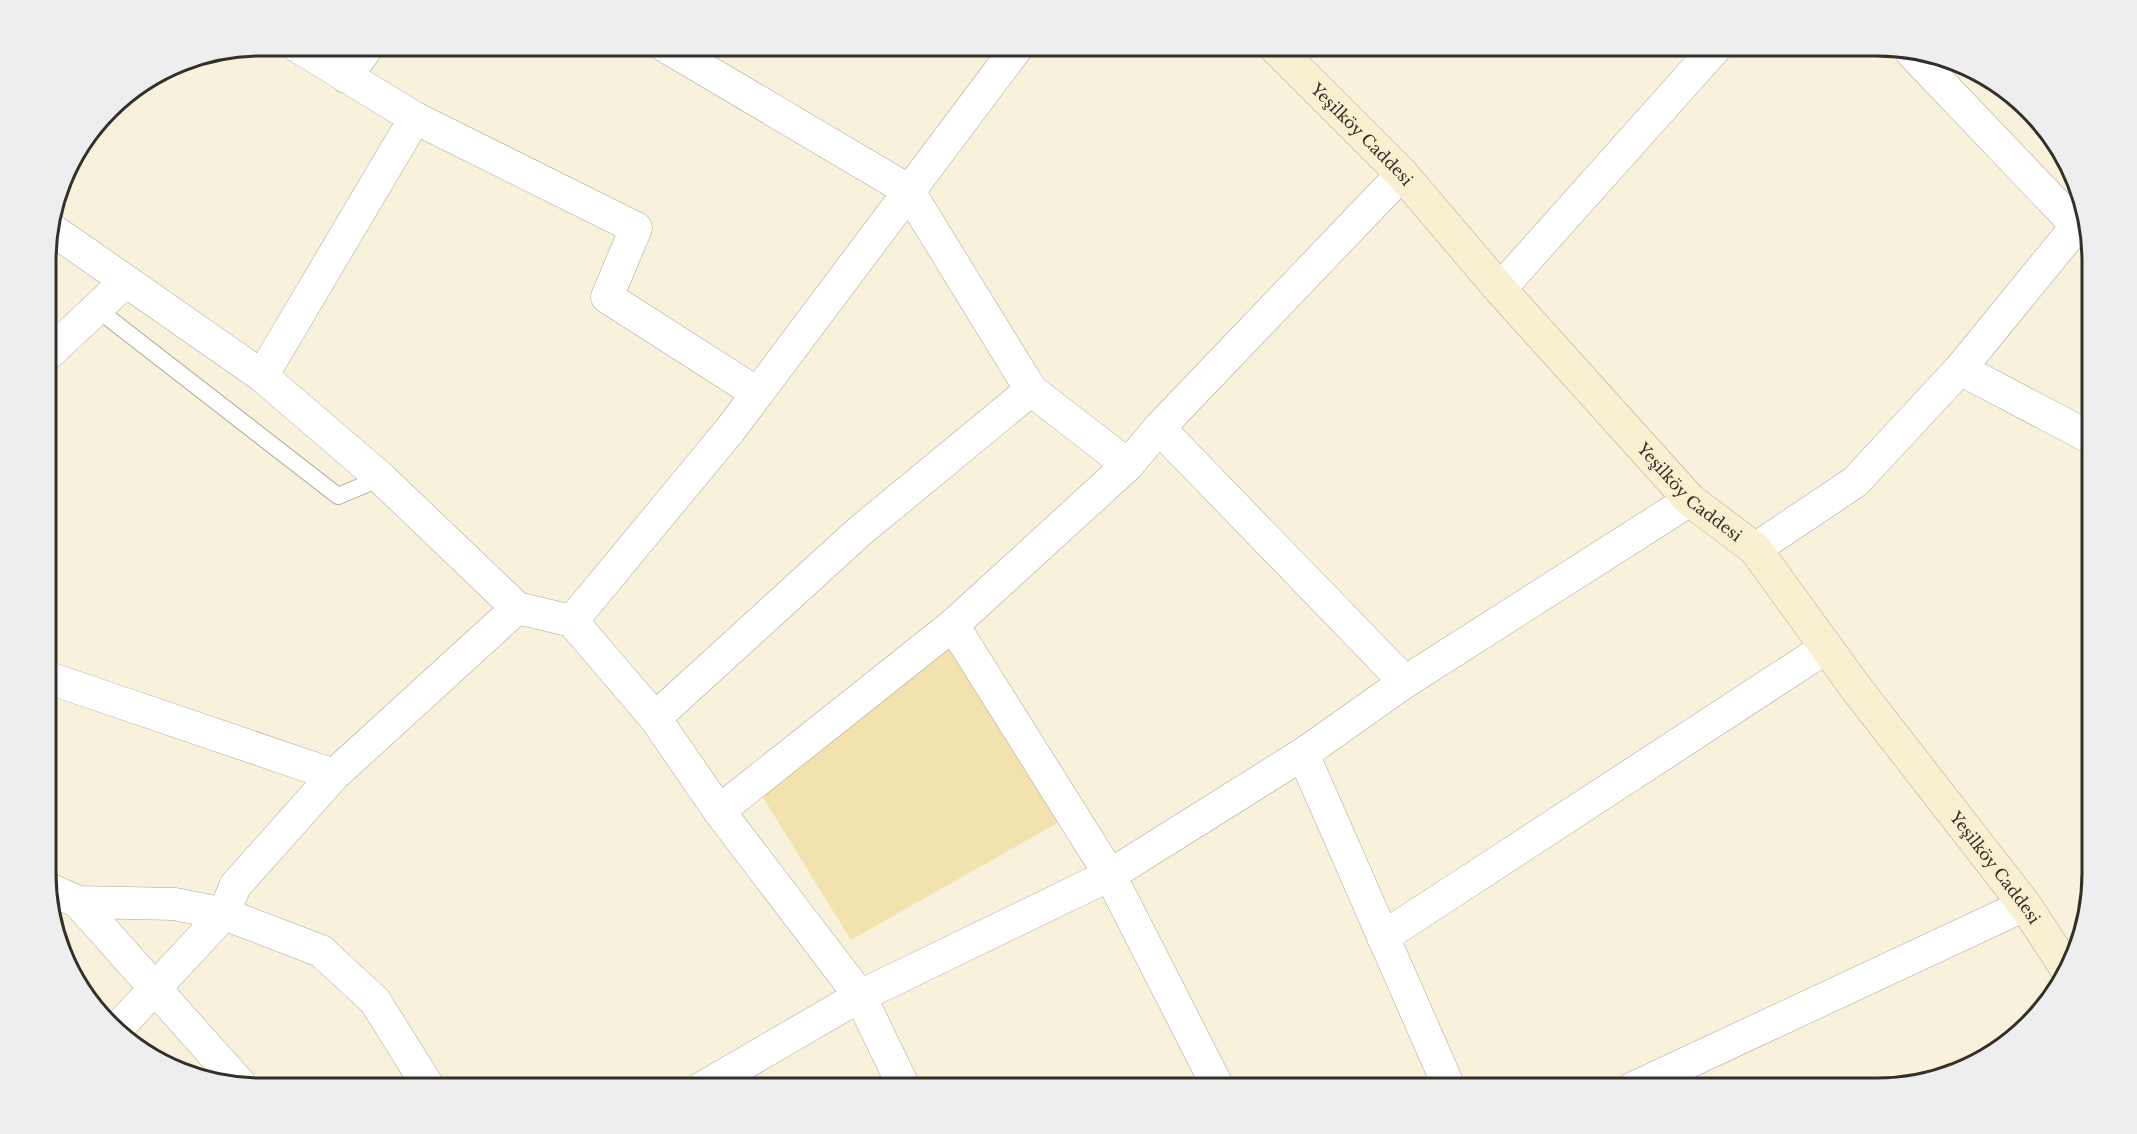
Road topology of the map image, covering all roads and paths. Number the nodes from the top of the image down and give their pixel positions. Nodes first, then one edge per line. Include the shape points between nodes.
1 (313, 56) edge
2 (361, 56) edge
3 (682, 56) edge
4 (1011, 56) edge
5 (1284, 56) edge
6 (1708, 56) edge
7 (1919, 60) edge
8 (346, 77) junction
9 (415, 118) junction
10 (1402, 174) junction
11 (908, 190) junction
12 (2077, 218) edge
13 (2078, 223) edge
14 (57, 233) edge
15 (125, 282) junction
16 (1500, 289) junction
17 (97, 309) junction
18 (56, 347) edge
19 (1960, 369) junction
20 (262, 376) junction
21 (1031, 390) junction
22 (758, 393) junction
23 (1159, 428) junction
24 (2082, 433) edge
25 (1128, 465) junction
26 (381, 478) junction
27 (1690, 500) junction
28 (1755, 549) junction
29 (517, 608) junction
30 (572, 621) junction
31 (953, 625) junction
32 (1827, 647) junction
33 (56, 680) edge
34 (1405, 682) junction
35 (655, 718) junction
36 (1303, 754) junction
37 (334, 775) junction
38 (719, 811) junction
39 (1110, 875) junction
40 (57, 892) edge
41 (78, 902) junction
42 (2025, 905) junction
43 (224, 914) junction
44 (1383, 937) junction
45 (2061, 961) edge
46 (155, 991) junction
47 (860, 996) junction
48 (122, 1024) edge
49 (234, 1077) edge
50 (423, 1078) edge
51 (719, 1078) edge
52 (900, 1078) edge
53 (1213, 1078) edge
54 (1445, 1078) edge
55 (1654, 1078) edge

1 - 8 street
2 - 8 street
3 - 11 street
4 - 11 street
5 - 10 street, Yeşilköy Caddesi
6 - 16 street
7 - 12 street
8 - 9 street
9 - 20 street
9 - 22 street via 636,228 607,297
10 - 16 street, Yeşilköy Caddesi
10 - 23 street
11 - 21 street
11 - 22 street
13 - 19 street
14 - 15 street
15 - 17 street
15 - 20 street
16 - 27 street, Yeşilköy Caddesi
17 - 18 street
17 - 26 lane via 339,496
19 - 24 street
19 - 28 street via 1855,482
20 - 26 street
21 - 25 street
21 - 35 street via 860,531
22 - 30 street
23 - 25 street
23 - 34 street
25 - 31 street
26 - 29 street
27 - 28 street, Yeşilköy Caddesi
27 - 34 street
28 - 32 street, Yeşilköy Caddesi
29 - 30 street
29 - 37 street
30 - 35 street
31 - 38 street
31 - 39 street
32 - 42 street, Yeşilköy Caddesi
32 - 44 street
33 - 37 street
34 - 36 street
35 - 38 street
36 - 39 street
36 - 44 street
37 - 43 street via 236,886
38 - 47 street
39 - 47 street
39 - 53 street
40 - 41 street
41 - 43 street via 175,904
41 - 46 street
42 - 45 street, Yeşilköy Caddesi
42 - 55 street
43 - 46 street
43 - 50 street via 321,951 375,1001
44 - 54 street
46 - 48 street
46 - 49 street
47 - 51 street
47 - 52 street

